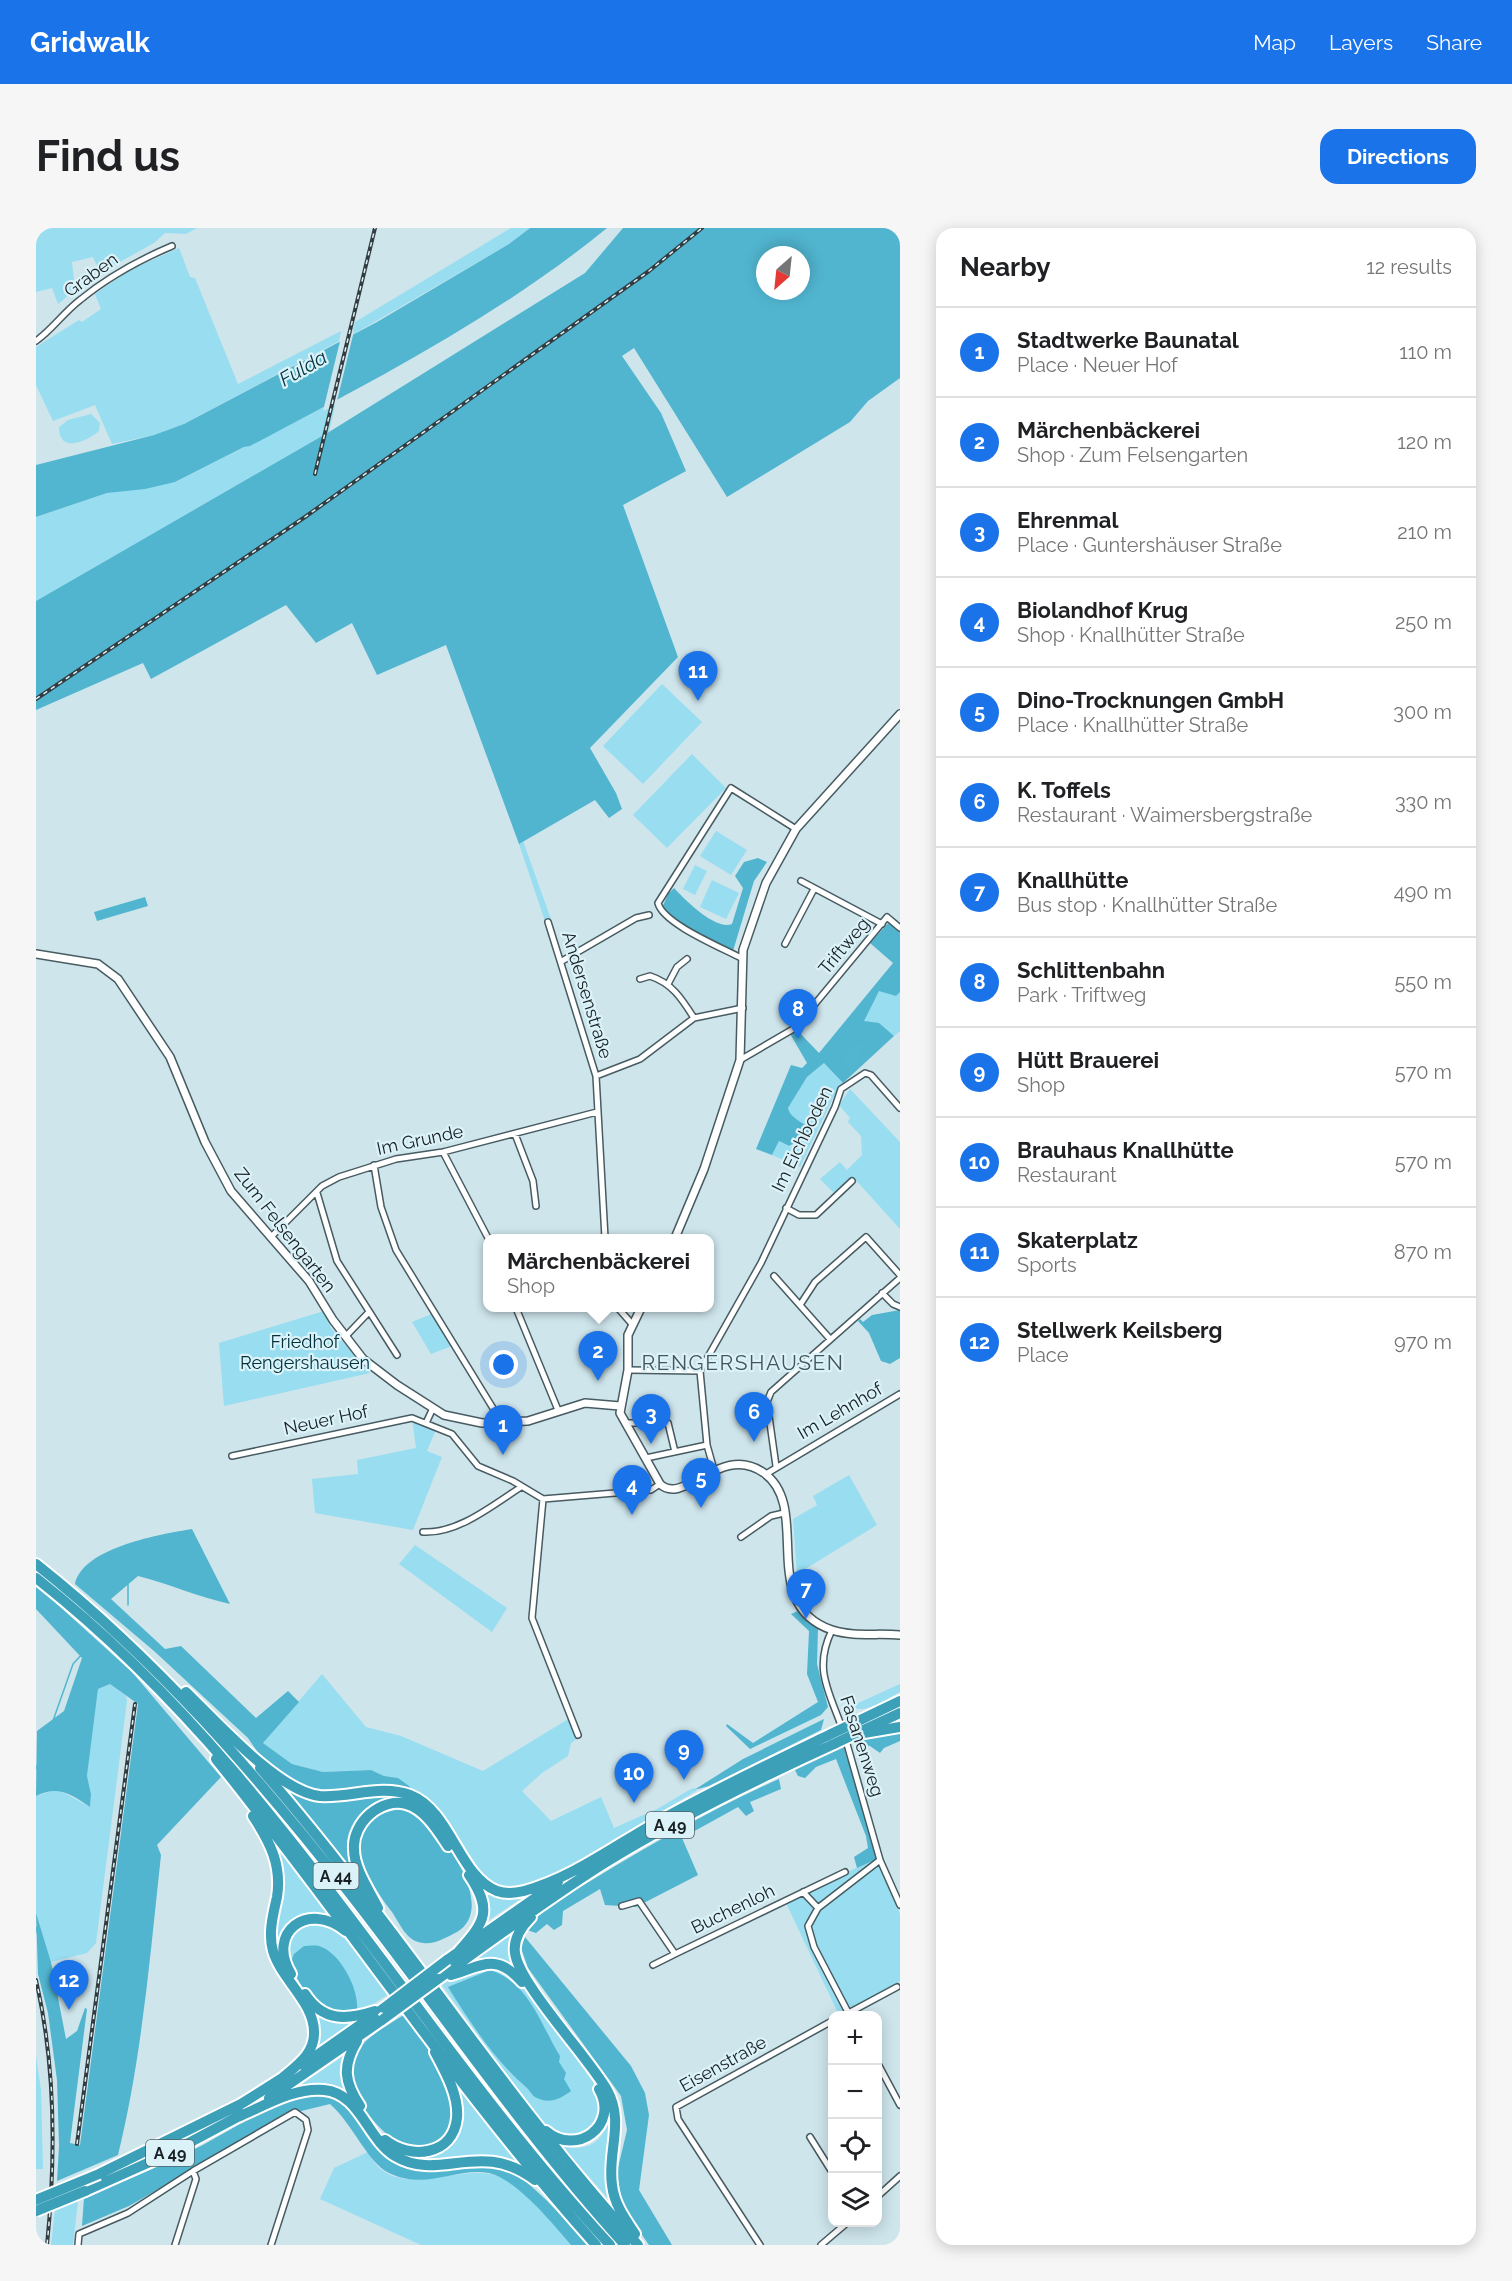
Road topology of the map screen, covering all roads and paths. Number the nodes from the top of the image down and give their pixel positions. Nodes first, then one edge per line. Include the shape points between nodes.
1 (172, 246) dead end
2 (36, 341) edge
3 (900, 714) edge
4 (796, 830) junction
5 (801, 881) dead end
6 (814, 889) junction
7 (648, 915) dead end
8 (548, 922) dead end
9 (882, 924) junction
10 (900, 928) edge
11 (785, 944) dead end
12 (36, 954) edge
13 (687, 959) dead end
14 (743, 959) junction
15 (562, 961) junction
16 (640, 979) dead end
17 (668, 984) junction
18 (743, 1008) junction
19 (694, 1018) junction
20 (740, 1060) junction
21 (596, 1076) junction
22 (900, 1108) edge
23 (597, 1112) junction
24 (515, 1134) junction
25 (443, 1152) junction
26 (375, 1165) junction
27 (852, 1181) dead end
28 (317, 1193) junction
29 (536, 1206) dead end
30 (786, 1208) junction
31 (485, 1234) edge
32 (605, 1234) edge
33 (677, 1234) edge
34 (271, 1237) junction
35 (774, 1276) dead end
36 (900, 1276) edge
37 (882, 1293) junction
38 (800, 1305) junction
39 (900, 1307) edge
40 (368, 1312) junction
41 (518, 1312) edge
42 (622, 1312) edge
43 (639, 1312) edge
44 (632, 1324) junction
45 (346, 1336) junction
46 (830, 1339) junction
47 (397, 1355) dead end
48 (628, 1370) junction
49 (700, 1371) junction
50 (900, 1394) edge
51 (620, 1406) junction
52 (433, 1408) junction
53 (558, 1410) junction
54 (444, 1415) junction
55 (426, 1423) junction
56 (625, 1423) junction
57 (500, 1425) junction
58 (439, 1427) junction
59 (707, 1445) junction
60 (675, 1452) junction
61 (232, 1456) dead end
62 (646, 1458) junction
63 (776, 1466) junction
64 (714, 1470) junction
65 (765, 1474) junction
66 (660, 1484) junction
67 (521, 1487) junction
68 (543, 1498) junction
69 (784, 1513) junction
70 (423, 1532) dead end
71 (741, 1537) dead end
72 (36, 1564) edge
73 (36, 1578) edge
74 (832, 1630) junction
75 (900, 1630) edge
76 (887, 1634) junction
77 (900, 1635) edge
78 (114, 1638) junction
79 (900, 1701) edge
80 (900, 1713) edge
81 (900, 1727) edge
82 (856, 1728) junction
83 (229, 1733) junction
84 (578, 1735) dead end
85 (833, 1739) junction
86 (227, 1773) junction
87 (880, 1860) junction
88 (588, 1862) junction
89 (845, 1872) dead end
90 (562, 1892) junction
91 (803, 1892) junction
92 (900, 1905) edge
93 (622, 1906) dead end
94 (818, 1908) junction
95 (389, 1930) junction
96 (363, 1948) junction
97 (459, 1951) junction
98 (675, 1954) junction
99 (653, 1965) dead end
100 (452, 1967) junction
101 (897, 1987) dead end
102 (845, 2011) edge
103 (854, 2011) edge
104 (380, 2013) junction
105 (828, 2023) edge
106 (420, 2025) junction
107 (359, 2038) junction
108 (879, 2065) edge
109 (281, 2079) junction
110 (900, 2104) edge
111 (238, 2117) junction
112 (530, 2117) junction
113 (810, 2137) dead end
114 (828, 2166) edge
115 (193, 2171) junction
116 (900, 2176) edge
117 (100, 2179) junction
118 (882, 2192) edge
119 (553, 2196) junction
120 (36, 2200) edge
121 (36, 2211) edge
122 (843, 2227) edge
123 (78, 2245) edge
124 (175, 2245) edge
125 (272, 2245) edge
126 (596, 2245) edge
127 (610, 2245) edge
128 (625, 2245) edge
129 (640, 2245) edge
130 (760, 2245) edge
131 (821, 2245) edge

1 - 2 street, Graben via 134,262 99,285
3 - 4 street
4 - 14 street via 753,915
4 - 14 street via 731,788 658,903 660,911 672,921
5 - 6 street
6 - 9 street
6 - 11 street
7 - 15 street via 636,918
8 - 15 street, Andersenstraße
9 - 10 street, Triftweg via 887,917
9 - 20 street, Triftweg via 795,1028
12 - 34 street, Zum Felsengarten via 98,963 118,979 170,1057 205,1142 231,1191
13 - 17 street via 677,967
14 - 18 street
15 - 21 street, Andersenstraße
16 - 17 street via 650,976
17 - 19 street
18 - 19 street
18 - 20 street
19 - 21 street via 640,1059
20 - 33 street via 704,1169
21 - 23 street, Andersenstraße
22 - 30 street, Im Eichboden via 872,1075 865,1073 844,1086
23 - 24 street, Im Grunde
23 - 32 street, Andersenstraße
24 - 25 street, Im Grunde
24 - 29 street via 532,1181
25 - 26 street, Im Grunde
25 - 31 street
26 - 28 street, Im Grunde via 339,1177
26 - 57 street via 381,1207 396,1250
27 - 30 street, Im Eichboden via 816,1215 799,1215
28 - 34 street, Im Grunde
28 - 40 street via 334,1254
30 - 49 street, Im Eichboden via 761,1263
34 - 45 street, Zum Felsengarten via 309,1281
35 - 38 street
36 - 37 street
36 - 38 street via 866,1237 815,1282
37 - 39 street
37 - 46 street
38 - 46 street
40 - 45 street
40 - 47 street
41 - 53 street
42 - 44 street
43 - 44 street
44 - 48 street via 628,1335
45 - 52 street, Zum Felsengarten via 365,1361
46 - 63 street via 771,1392 767,1401
48 - 49 street
48 - 51 street
49 - 59 street
50 - 63 street, Im Lehnhof
51 - 53 street, Zum Felsengarten via 585,1403
51 - 56 street
52 - 54 street, Zum Felsengarten
52 - 55 street
53 - 57 street, Zum Felsengarten via 528,1421
54 - 57 street, Zum Felsengarten
54 - 58 street
55 - 58 street, Neuer Hof
55 - 61 street, Neuer Hof via 412,1418
56 - 60 street via 668,1423
56 - 62 street
58 - 67 street, Neuer Hof via 452,1434 478,1466
59 - 60 street
59 - 64 street
60 - 62 street
62 - 66 street
63 - 65 street, Im Lehnhof
64 - 65 street via 723,1465 745,1464
64 - 66 street via 677,1489
65 - 69 street via 780,1492
66 - 68 street via 651,1490
67 - 68 street, Neuer Hof
67 - 70 street via 479,1514 435,1533
68 - 84 street via 532,1618
69 - 71 street via 771,1516
69 - 74 street via 788,1570 794,1594 811,1617
72 - 78 highway, A 44
73 - 78 highway, A 44
74 - 76 street
74 - 87 street, Fasanenweg via 824,1650 824,1682 856,1770
75 - 76 street
76 - 77 street
78 - 83 highway via 156,1664
78 - 86 highway
78 - 127 highway, A 44 via 281,1824 478,2085
78 - 128 highway, A 44 via 185,1700 283,1811 533,2136
79 - 82 highway, A 49
80 - 82 highway, A 49
81 - 82 highway
82 - 85 highway, A 49, bridge
83 - 88 highway via 283,1780 308,1794 389,1791 422,1801 479,1878 501,1892 524,1891
83 - 95 highway via 303,1819
85 - 88 highway, A 49 via 698,1799
85 - 90 highway, A 49 via 625,1851
86 - 96 highway
86 - 109 highway via 276,1856 278,1884 270,1931 272,1949 313,2024 314,2039 306,2057
87 - 92 street, Fasanenweg
87 - 94 street
88 - 97 highway, A 49
89 - 91 street, Buchenloh
90 - 100 highway, A 49
90 - 129 highway via 529,1919 516,1940 515,1955 526,1978 612,2101 616,2123 612,2186 618,2207
91 - 94 street, Buchenloh
91 - 98 street, Buchenloh
93 - 98 street via 639,1901
94 - 102 street via 808,1926 809,1936
95 - 97 highway via 357,1865 353,1848 368,1816 386,1804 407,1804 435,1827 482,1897 483,1920
95 - 112 highway
96 - 104 highway via 328,1919 308,1918 288,1935 284,1944 285,1963 309,2001 324,2014 346,2018
96 - 106 highway
97 - 100 highway, A 49
98 - 99 street, Buchenloh
100 - 104 highway, A 49, bridge
100 - 104 highway, A 49, bridge
100 - 112 highway via 491,1963 514,1973 597,2084 605,2102 600,2126 588,2138 578,2141 559,2139
101 - 103 street
104 - 107 highway, A 49
104 - 109 highway, A 49
105 - 130 street, Eisenstraße via 676,2107 678,2119
106 - 107 highway via 448,2080 457,2118 451,2135 429,2152 416,2154 394,2147 358,2103 345,2073 348,2056
106 - 119 highway
107 - 111 highway, A 49
108 - 110 street
109 - 117 highway, A 49
111 - 117 highway, A 49 via 170,2152
111 - 119 highway via 293,2094 316,2089 334,2091 351,2103 381,2145 404,2161 433,2164 496,2160 525,2173
112 - 129 highway
113 - 114 street
115 - 123 street via 128,2213 79,2234
115 - 124 street via 196,2179
115 - 125 street via 286,2115 295,2112 306,2120 308,2130 300,2160
116 - 118 street
117 - 120 highway, A 49, bridge
117 - 121 highway, A 49, bridge
119 - 126 highway
122 - 131 street

